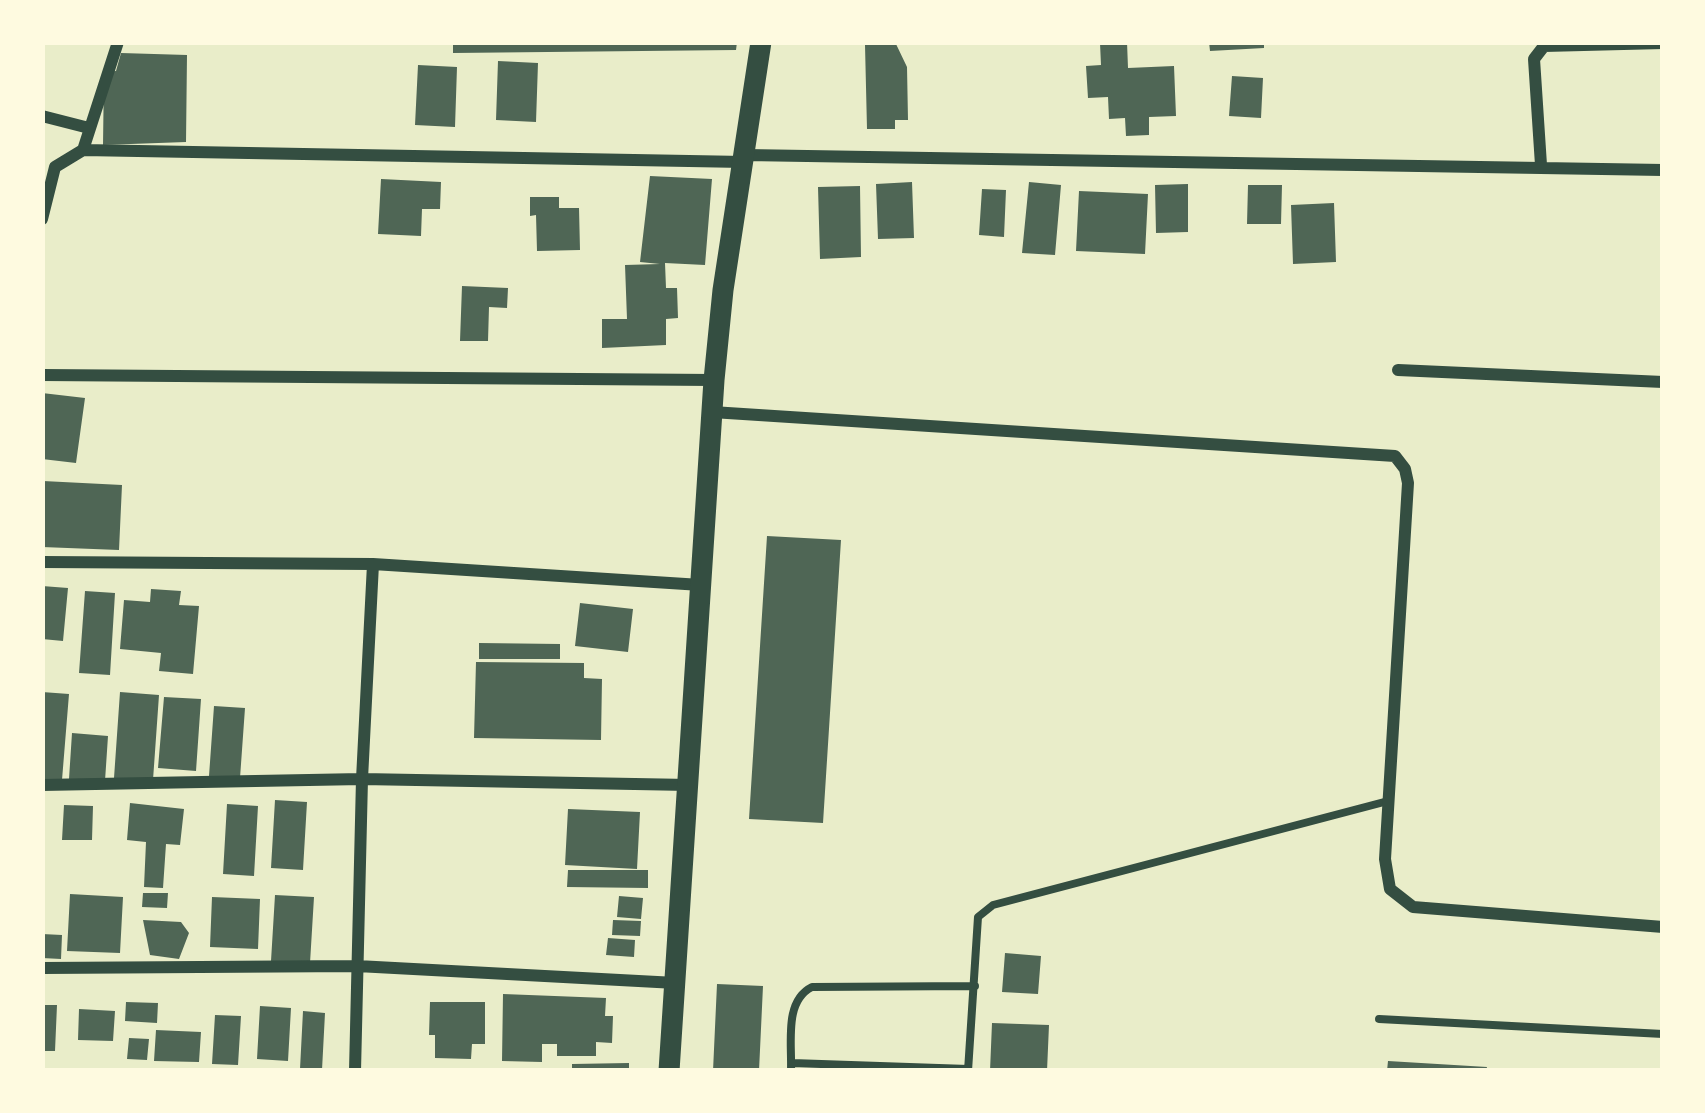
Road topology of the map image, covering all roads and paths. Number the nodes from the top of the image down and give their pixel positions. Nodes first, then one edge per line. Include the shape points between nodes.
1 (118, 42) edge
2 (761, 42) edge
3 (1663, 43) edge
4 (42, 116) edge
5 (89, 128) junction
6 (83, 150) junction
7 (745, 158) junction
8 (1540, 165) junction
9 (1663, 170) edge
10 (42, 219) edge
11 (1398, 370) dead end
12 (42, 375) edge
13 (714, 380) junction
14 (1663, 382) edge
15 (712, 412) junction
16 (42, 562) edge
17 (373, 564) junction
18 (701, 585) junction
19 (362, 779) junction
20 (42, 785) edge
21 (690, 785) junction
22 (1388, 801) junction
23 (1663, 927) edge
24 (356, 966) junction
25 (42, 968) edge
26 (676, 983) junction
27 (975, 986) junction
28 (1379, 1018) dead end
29 (1663, 1034) edge
30 (791, 1067) edge
31 (968, 1070) edge
32 (355, 1071) edge
33 (669, 1071) edge

1 - 5 street
2 - 7 street
3 - 8 street via 1544,46 1534,58
4 - 5 street
5 - 6 street
6 - 7 street
6 - 10 street via 55,167
7 - 8 street
7 - 13 street
8 - 9 street
11 - 14 street
12 - 13 street
13 - 15 street
15 - 18 street
15 - 22 street via 1395,456 1408,483
16 - 17 street
17 - 18 street
17 - 19 street
18 - 21 street
19 - 20 street
19 - 21 street
19 - 24 street
21 - 26 street
22 - 23 street via 1386,876 1413,907
22 - 27 lane via 993,905 978,917
24 - 25 street
24 - 26 street
24 - 32 street
26 - 33 street
27 - 30 lane via 812,987 794,1004
27 - 31 lane
28 - 29 lane
30 - 31 lane

